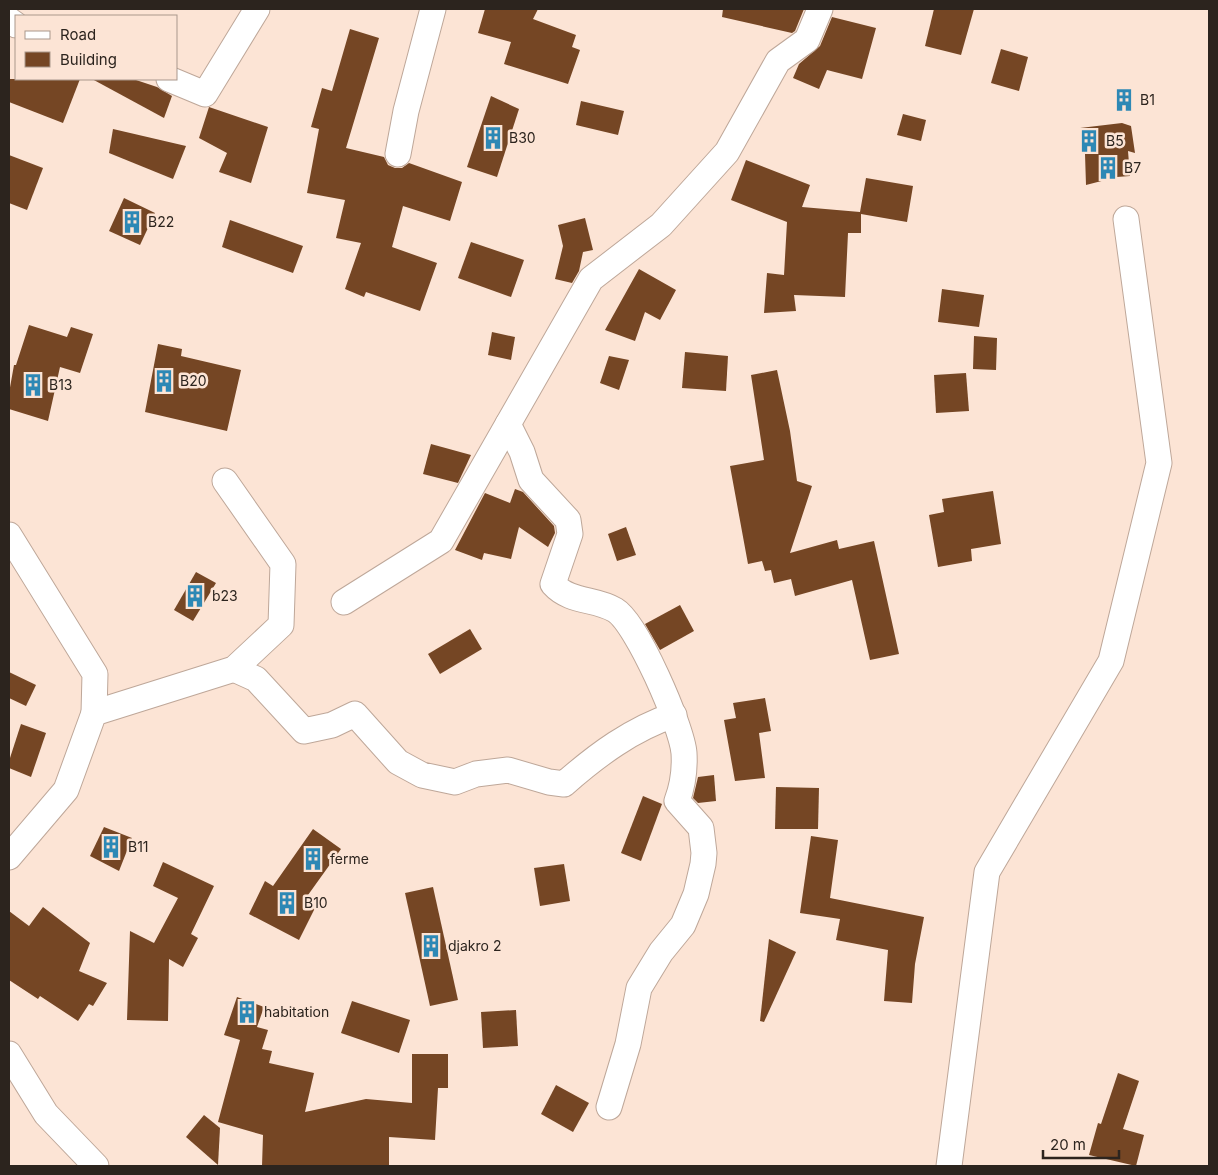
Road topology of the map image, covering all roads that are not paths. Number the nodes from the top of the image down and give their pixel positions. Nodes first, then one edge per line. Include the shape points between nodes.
1 (257, 9) edge
2 (433, 9) edge
3 (820, 9) edge
4 (171, 80) edge
5 (398, 154) dead end
6 (1126, 219) dead end
7 (508, 424) junction
8 (226, 481) dead end
9 (9, 535) edge
10 (344, 602) dead end
11 (234, 669) junction
12 (94, 713) junction
13 (674, 715) junction
14 (9, 857) edge
15 (9, 1054) edge
16 (609, 1106) dead end
17 (96, 1166) edge
18 (949, 1166) edge

1 - 4 street via 205,94
2 - 5 street
3 - 7 street via 807,40 778,61 727,152 661,225 591,279
6 - 18 street via 1159,463 1111,661 987,872
7 - 10 street via 441,541
7 - 13 street via 531,480 568,520 570,534 553,584 562,594 616,610 640,640
8 - 11 street via 283,564 281,626
9 - 12 street via 95,674
11 - 12 street
11 - 13 street via 256,679 304,731 332,725 355,714 398,762 422,775 455,782 476,774 508,770 564,784 594,757 651,723
12 - 14 street via 66,790
13 - 16 street via 684,751 684,784 677,801 701,828 703,864 696,894 683,925 660,952 639,988 628,1044
15 - 17 street via 46,1114

